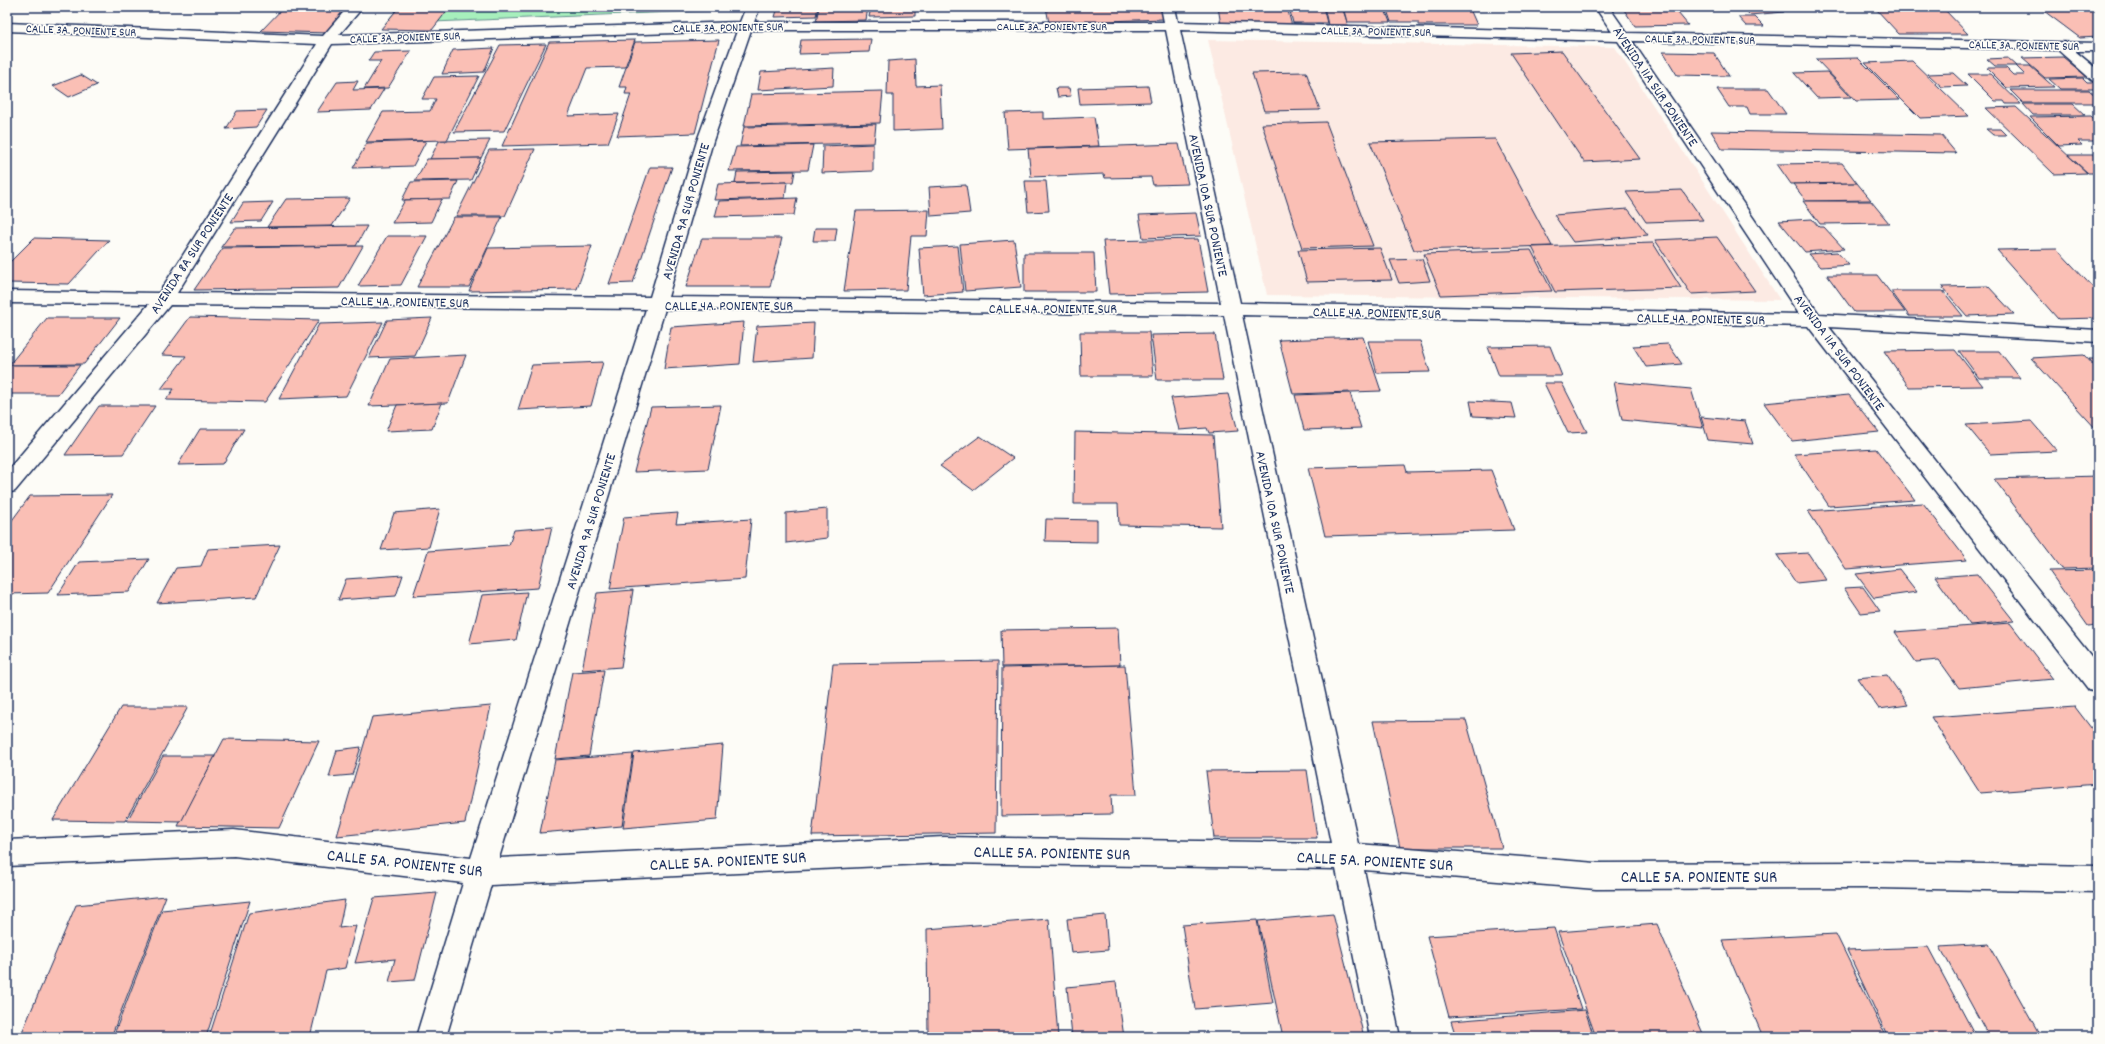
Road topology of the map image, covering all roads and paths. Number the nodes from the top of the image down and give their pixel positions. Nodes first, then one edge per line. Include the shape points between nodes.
1 (356, 7) edge
2 (1602, 7) edge
3 (749, 16) edge
4 (1170, 16) edge
5 (7, 27) edge
6 (1623, 37) junction
7 (327, 40) junction
8 (2061, 46) junction
9 (2098, 47) edge
10 (2098, 78) edge
11 (7, 297) edge
12 (166, 298) junction
13 (658, 305) junction
14 (1231, 309) junction
15 (1813, 320) junction
16 (2098, 336) edge
17 (7, 485) edge
18 (2098, 683) edge
19 (7, 853) edge
20 (1346, 856) junction
21 (479, 872) junction
22 (2098, 879) edge
23 (431, 1037) edge
24 (1385, 1037) edge

1 - 7 street, AVENIDA 8A SUR PONIENTE
2 - 6 street, AVENIDA 11A SUR PONIENTE
3 - 4 street, CALLE 3A. PONIENTE SUR
3 - 7 street, CALLE 3A. PONIENTE SUR
3 - 13 street, AVENIDA 9A SUR PONIENTE via 707,133
4 - 6 street, CALLE 3A. PONIENTE SUR
4 - 14 street, AVENIDA 10A SUR PONIENTE
5 - 7 street, CALLE 3A. PONIENTE SUR
6 - 8 street, CALLE 3A. PONIENTE SUR
6 - 15 street, AVENIDA 11A SUR PONIENTE
7 - 12 street, AVENIDA 8A SUR PONIENTE
8 - 9 street, CALLE 3A. PONIENTE SUR
8 - 10 street
11 - 12 street, CALLE 4A. PONIENTE SUR
12 - 13 street, CALLE 4A. PONIENTE SUR
12 - 17 street, AVENIDA 8A SUR PONIENTE
13 - 14 street, CALLE 4A. PONIENTE SUR
13 - 21 street, AVENIDA 9A SUR PONIENTE
14 - 15 street, CALLE 4A. PONIENTE SUR
14 - 20 street, AVENIDA 10A SUR PONIENTE
15 - 16 street, CALLE 4A. PONIENTE SUR
15 - 18 street, AVENIDA 11A SUR PONIENTE
19 - 21 street, CALLE 5A. PONIENTE SUR via 234,843
20 - 21 street, CALLE 5A. PONIENTE SUR via 944,850
20 - 22 street, CALLE 5A. PONIENTE SUR via 1596,876 1877,875
20 - 24 street, AVENIDA 10A SUR PONIENTE
21 - 23 street, AVENIDA 9A SUR PONIENTE

